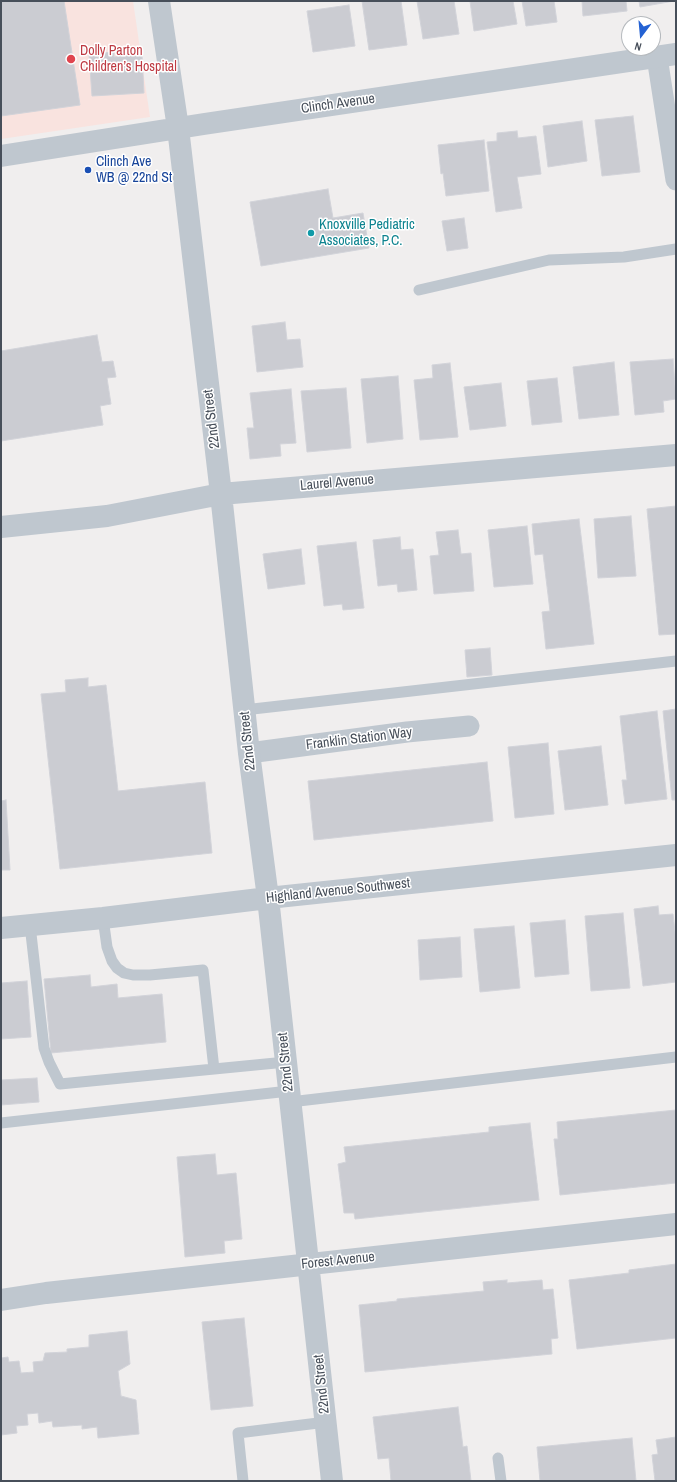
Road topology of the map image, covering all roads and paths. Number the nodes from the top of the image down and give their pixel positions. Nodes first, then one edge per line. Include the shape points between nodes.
1 (159, 1) edge
2 (666, 55) edge
3 (178, 128) junction
4 (1, 156) edge
5 (676, 180) edge
6 (676, 249) edge
7 (419, 290) dead end
8 (676, 455) edge
9 (221, 494) junction
10 (1, 527) edge
11 (676, 661) edge
12 (244, 710) junction
13 (469, 726) dead end
14 (249, 753) junction
15 (676, 855) edge
16 (268, 898) junction
17 (103, 918) junction
18 (30, 926) junction
19 (1, 928) edge
20 (676, 1057) edge
21 (286, 1062) junction
22 (214, 1069) junction
23 (290, 1097) junction
24 (1, 1123) edge
25 (676, 1224) edge
26 (308, 1264) junction
27 (1, 1300) edge
28 (326, 1422) junction
29 (498, 1458) dead end
30 (243, 1481) edge
31 (332, 1481) edge
32 (501, 1481) edge

1 - 3 street, 22nd Street
2 - 3 street, Clinch Avenue
2 - 5 street
3 - 4 street, Clinch Avenue
3 - 9 street, 22nd Street
6 - 7 lane via 624,257 549,260
8 - 9 street, Laurel Avenue
9 - 10 street, Laurel Avenue via 107,516
9 - 12 street, 22nd Street
11 - 12 lane
12 - 14 street, 22nd Street
13 - 14 street, Franklin Station Way
14 - 16 street, 22nd Street
15 - 16 street, Highland Avenue Southwest
16 - 17 street, Highland Avenue Southwest
16 - 21 street, 22nd Street
17 - 18 street, Highland Avenue Southwest
17 - 22 lane via 107,947 117,968 124,973 138,975 203,970
18 - 19 street, Highland Avenue Southwest
18 - 22 lane via 44,1048 60,1084
20 - 23 lane
21 - 22 lane
21 - 23 street, 22nd Street
23 - 24 lane
23 - 26 street, 22nd Street
25 - 26 street, Forest Avenue
26 - 27 street, Forest Avenue
26 - 28 street, 22nd Street
28 - 30 lane via 238,1433
28 - 31 street, 22nd Street
29 - 32 lane

